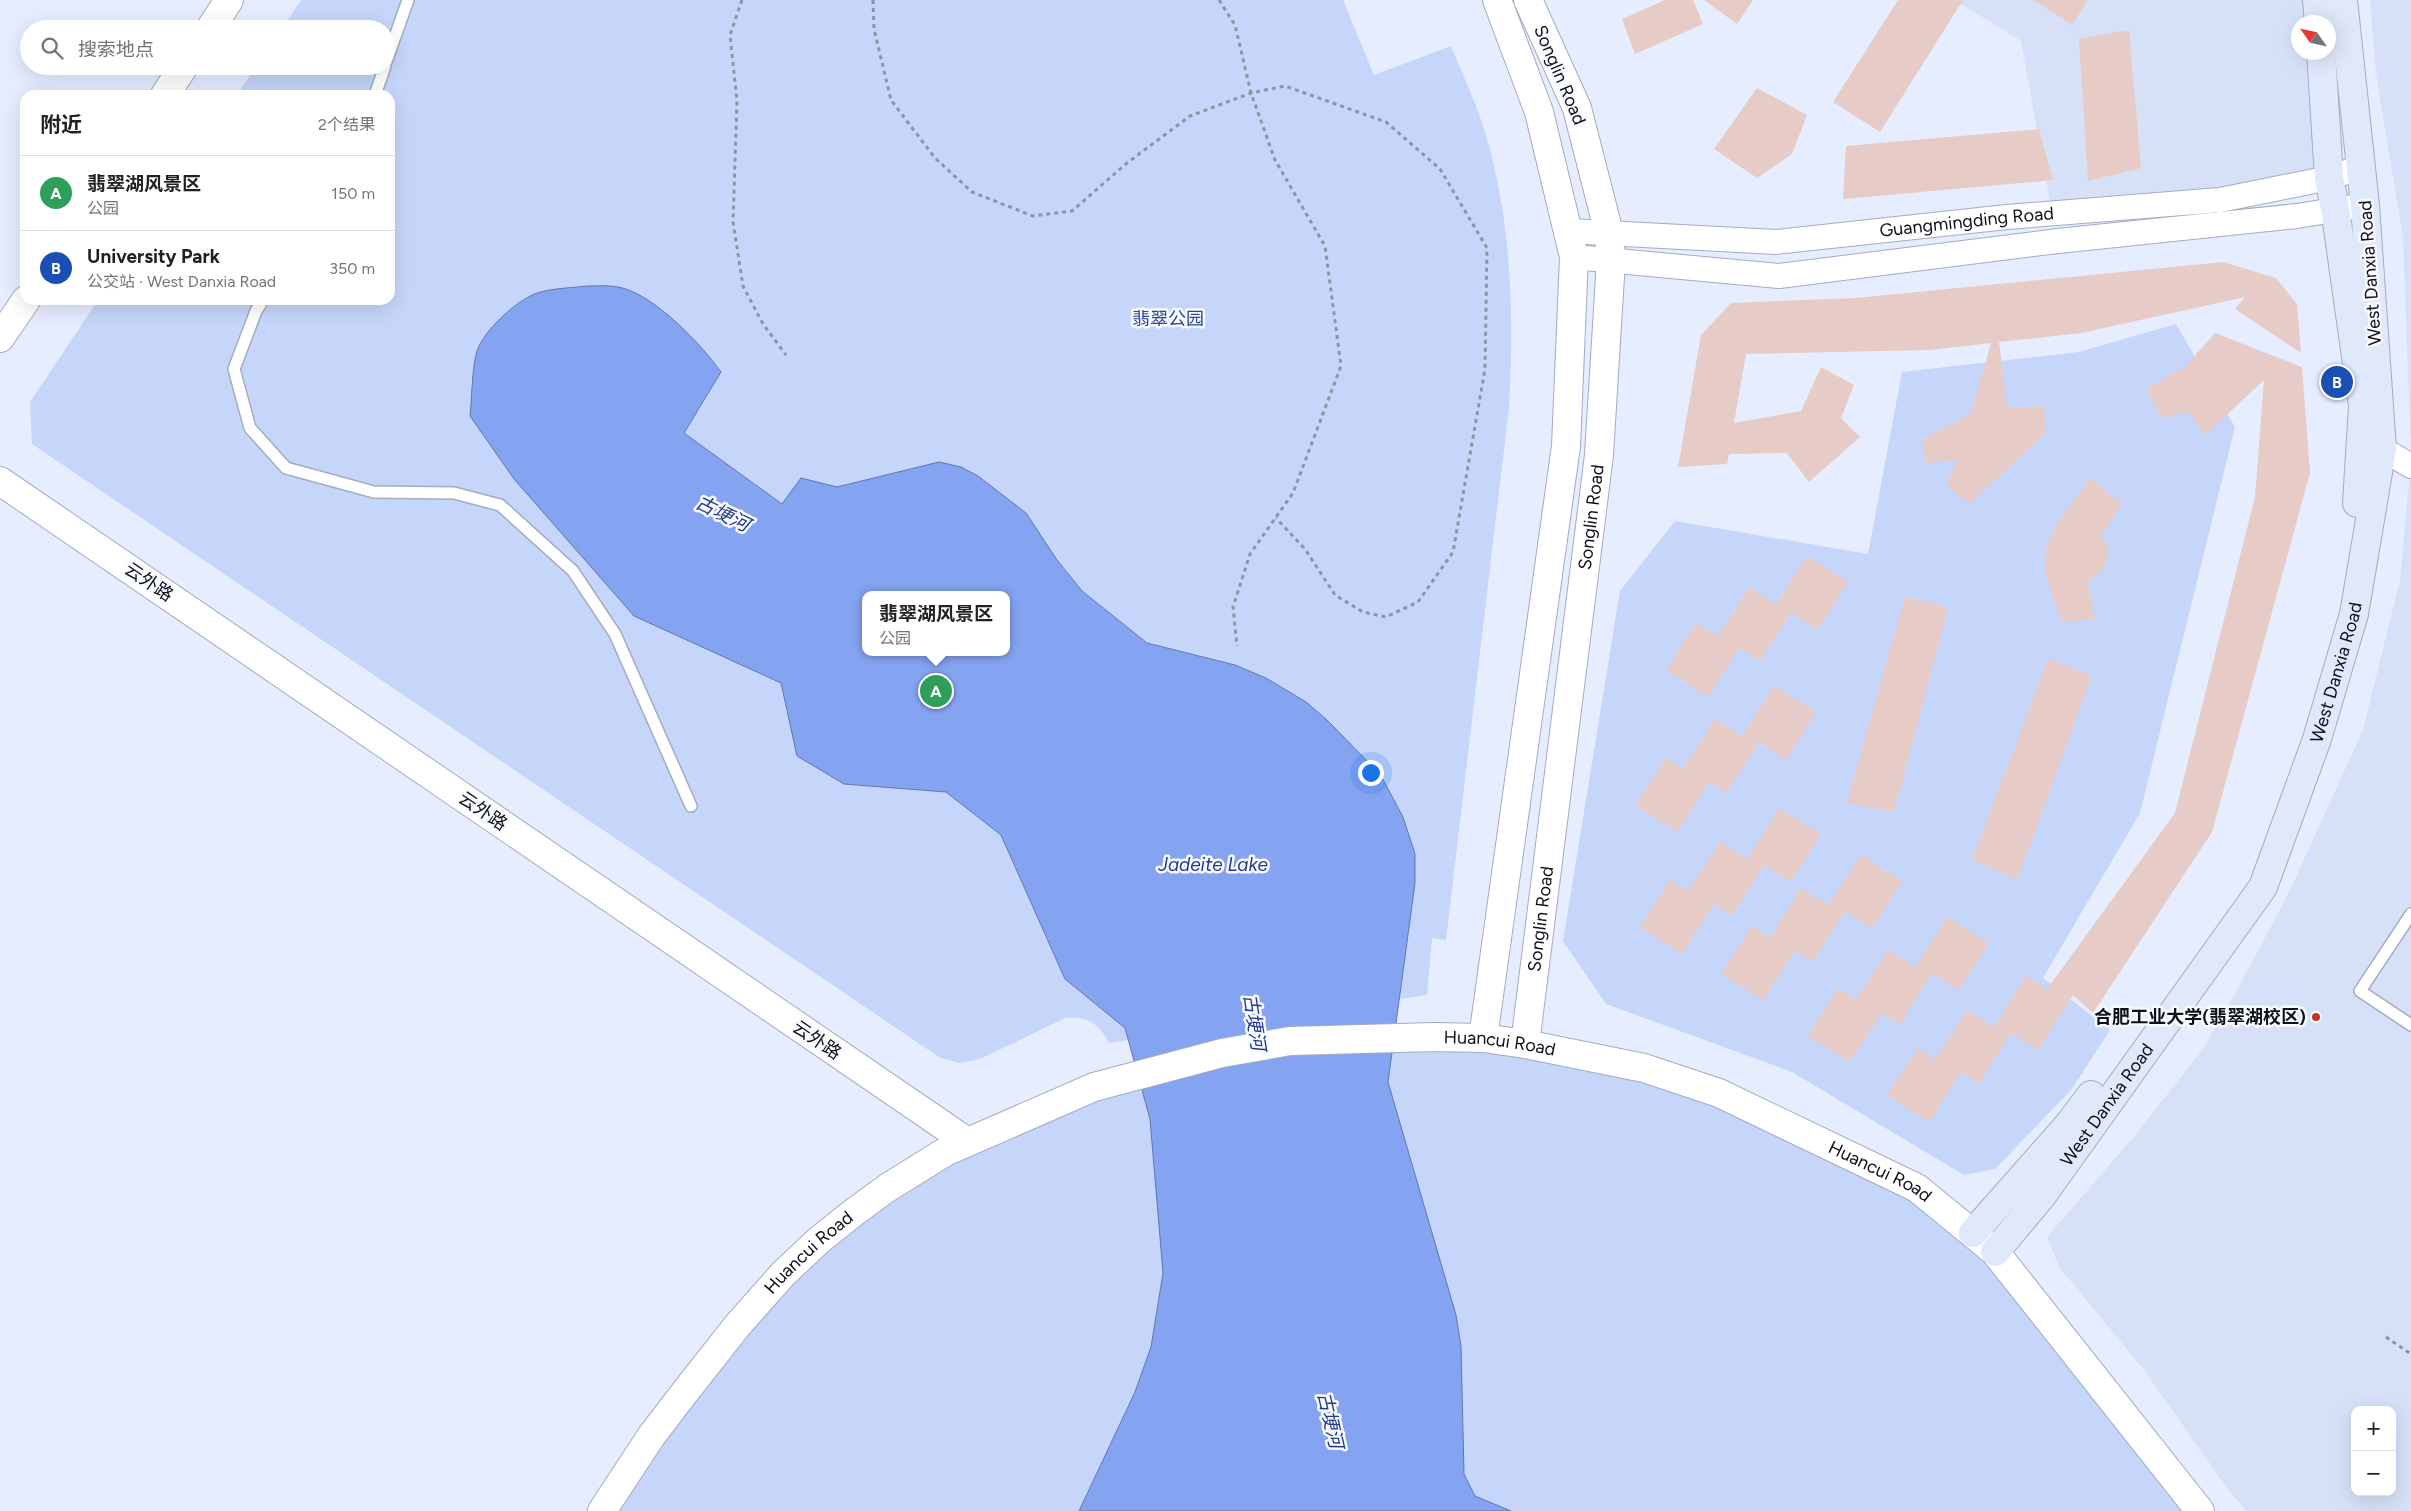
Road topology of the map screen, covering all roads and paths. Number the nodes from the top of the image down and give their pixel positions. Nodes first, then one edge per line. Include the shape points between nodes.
1 (229, 0) edge
2 (408, 0) edge
3 (742, 0) edge
4 (873, 0) edge
5 (1219, 0) edge
6 (1497, 0) edge
7 (1528, 0) edge
8 (2317, 0) edge
9 (2343, 0) edge
10 (2318, 15) edge
11 (216, 20) edge
12 (395, 37) edge
13 (2322, 60) edge
14 (178, 75) edge
15 (382, 75) edge
16 (168, 90) edge
17 (377, 90) edge
18 (1252, 94) junction
19 (2361, 167) junction
20 (2329, 178) junction
21 (2365, 204) junction
22 (2335, 208) junction
23 (1568, 231) junction
24 (1609, 233) junction
25 (1574, 257) junction
26 (1611, 260) junction
27 (23, 305) edge
28 (260, 305) edge
29 (0, 338) edge
30 (786, 355) dead end
31 (2382, 449) junction
32 (2411, 466) edge
33 (0, 481) edge
34 (1276, 518) junction
35 (1237, 646) dead end
36 (691, 806) dead end
37 (2411, 914) edge
38 (2411, 1025) edge
39 (1483, 1038) junction
40 (1525, 1044) junction
41 (966, 1141) junction
42 (1973, 1232) junction
43 (1995, 1252) junction
44 (2386, 1337) dead end
45 (2411, 1354) edge
46 (602, 1511) edge
47 (2200, 1511) edge

1 - 11 street
2 - 12 lane
3 - 30 path via 730,35 736,100 732,222 743,286 763,324
4 - 18 path via 874,29 891,100 935,158 972,192 1033,216 1072,211 1127,162 1190,116
5 - 18 path via 1235,25
6 - 23 street, Songlin Road via 1539,112
7 - 24 street, Songlin Road via 1578,108
8 - 10 main road
9 - 19 main road, West Danxia Road
13 - 20 main road, West Danxia Road
14 - 16 street
15 - 17 lane
18 - 34 path via 1275,160 1325,246 1340,366 1293,493
18 - 34 path via 1285,86 1386,122 1440,169 1487,248 1485,370 1454,552 1418,602 1386,617 1363,612 1335,595 1305,549
19 - 20 street, Guangmingding Road
19 - 21 main road, West Danxia Road
20 - 22 main road, West Danxia Road
20 - 24 street, Guangmingding Road via 2220,200 2007,217 1776,242
21 - 22 street, Guangmingding Road
21 - 31 main road, West Danxia Road
22 - 26 street, Guangmingding Road via 2297,216 2058,241 1779,276
22 - 42 main road, West Danxia Road via 2363,406 2359,489 2334,629 2300,745 2243,893 2070,1123
23 - 24 street, Guangmingding Road
23 - 25 street, Songlin Road
24 - 26 street, Songlin Road
25 - 26 street, Guangmingding Road
25 - 39 street, Songlin Road via 1566,446
26 - 40 street, Songlin Road via 1599,455
27 - 29 street
28 - 36 lane via 234,369 250,428 286,468 374,492 454,493 500,505 573,571 615,634
31 - 32 street
31 - 43 main road, West Danxia Road via 2354,614 2317,739 2263,887 2041,1196
33 - 41 street, 云外路
34 - 35 path via 1250,554 1233,607
37 - 38 lane via 2360,991
39 - 40 street, Huancui Road
39 - 41 street, Huancui Road via 1290,1041 1222,1053 1094,1087
40 - 42 street, Huancui Road via 1644,1068 1719,1093 1917,1188
41 - 46 street, Huancui Road via 887,1188 818,1241 783,1274 737,1326 652,1435
42 - 43 street, Huancui Road
43 - 47 street, Huancui Road
44 - 45 path

